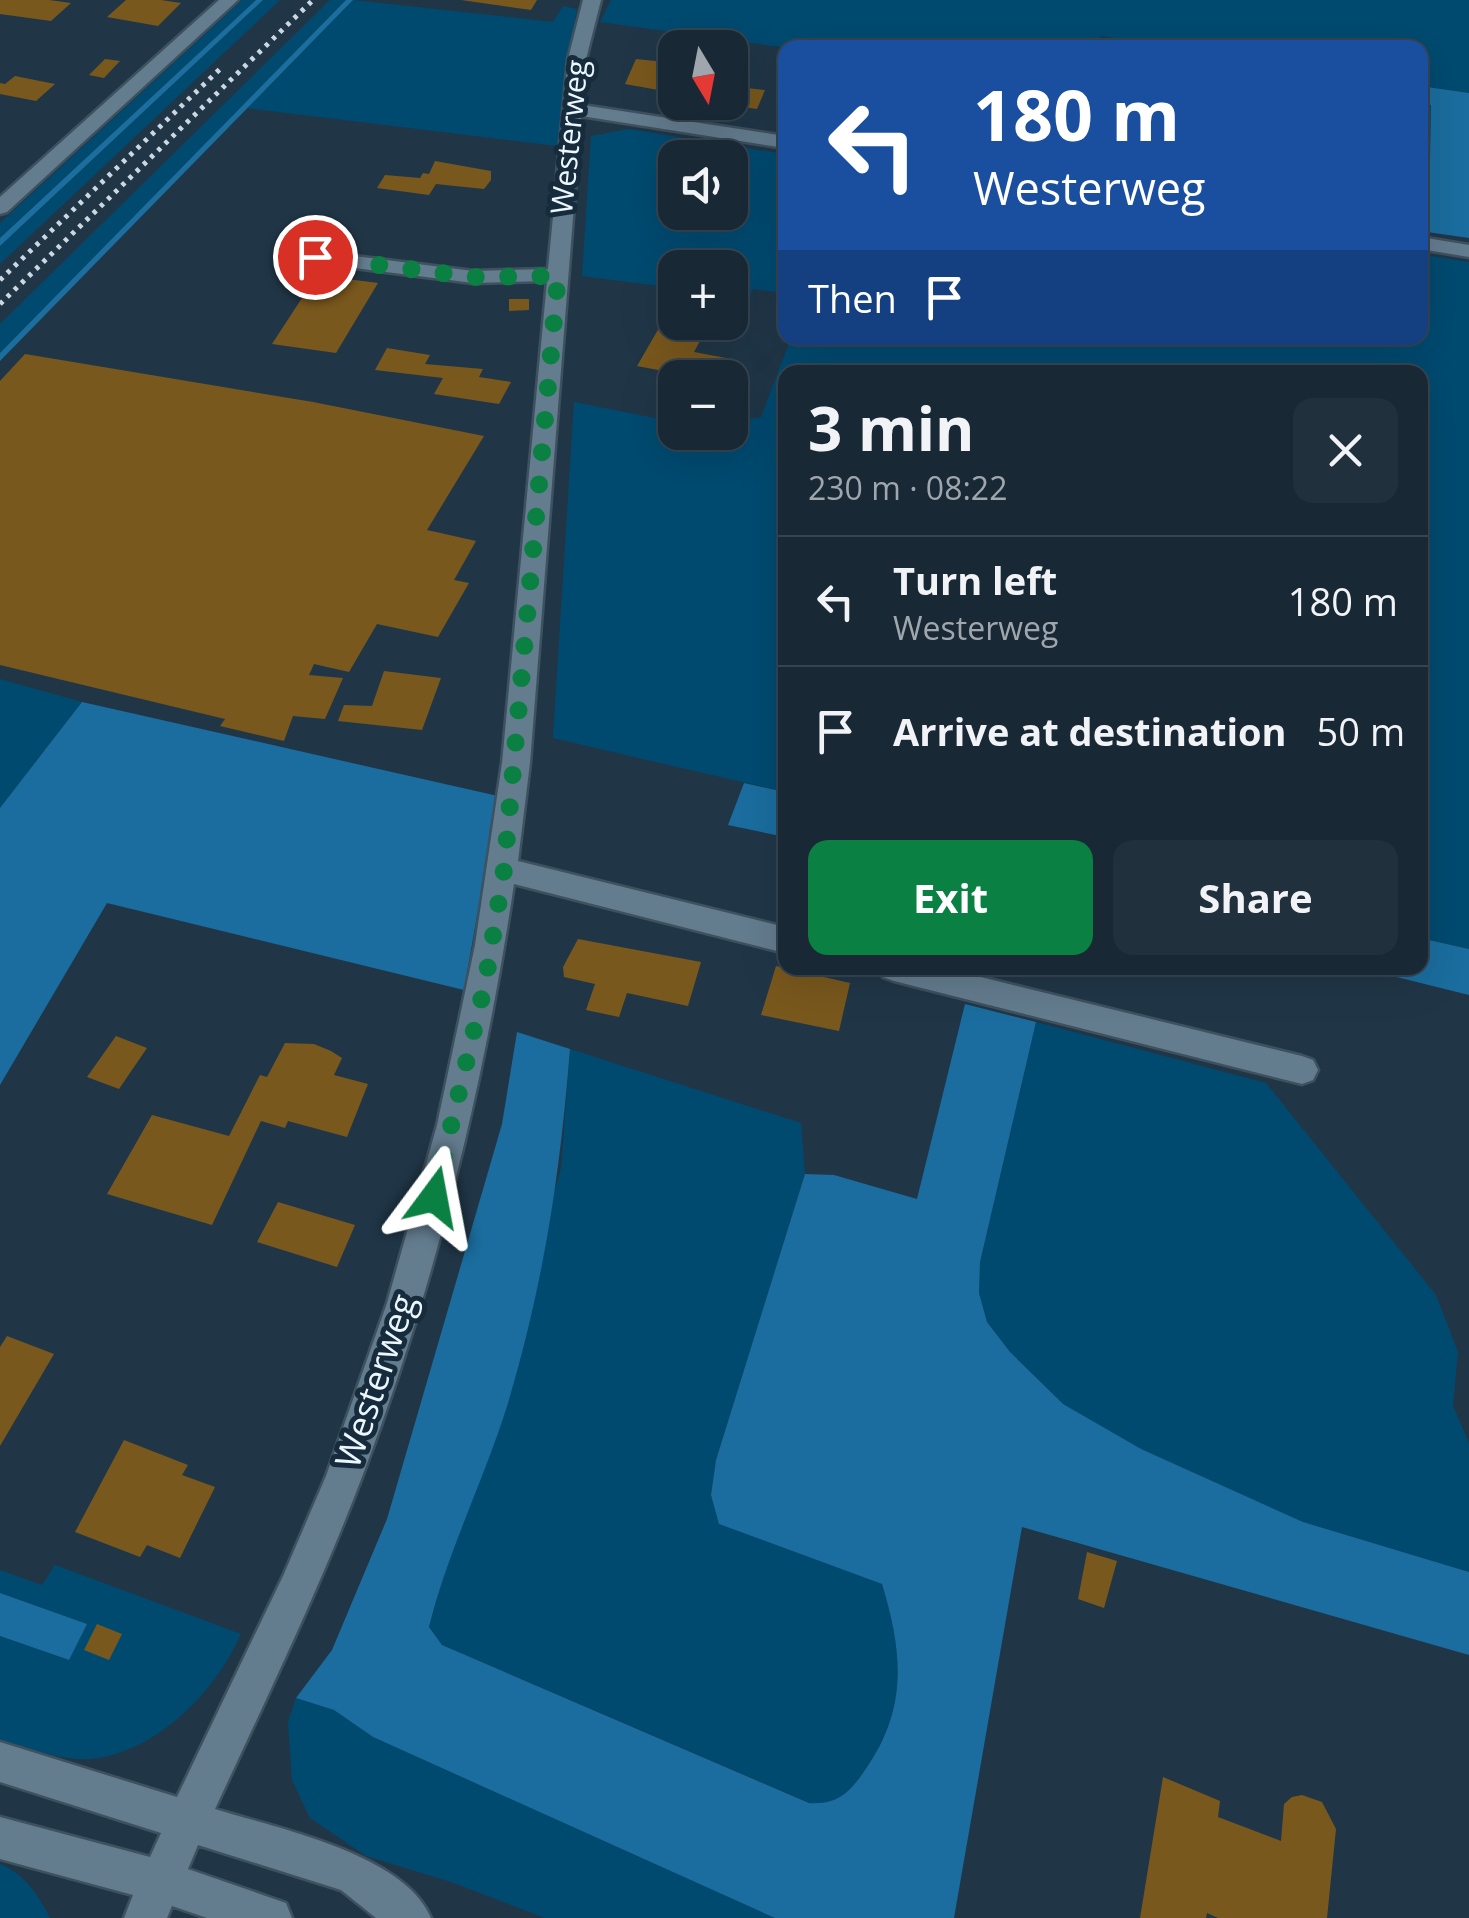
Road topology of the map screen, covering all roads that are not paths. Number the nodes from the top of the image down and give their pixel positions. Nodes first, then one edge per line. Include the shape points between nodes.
1 (229, 0) edge
2 (592, 0) edge
3 (572, 109) junction
4 (778, 141) edge
5 (0, 208) edge
6 (1428, 244) edge
7 (1469, 250) edge
8 (315, 257) dead end
9 (558, 276) junction
10 (504, 870) junction
11 (778, 938) edge
12 (922, 975) edge
13 (1302, 1070) dead end
14 (0, 1762) edge
15 (187, 1820) junction
16 (0, 1838) edge
17 (152, 1900) edge
18 (271, 1918) edge
19 (410, 1918) edge

1 - 5 street
2 - 3 street, Westerweg
3 - 4 street
3 - 9 street, Westerweg
6 - 7 street
8 - 9 street via 474,277
9 - 10 street, Westerweg
10 - 11 street
10 - 15 street, Westerweg via 485,984 426,1233 386,1360 328,1514
12 - 13 street
14 - 15 street
15 - 17 street, Westerweg
15 - 19 street via 353,1874
16 - 17 street
17 - 18 street

